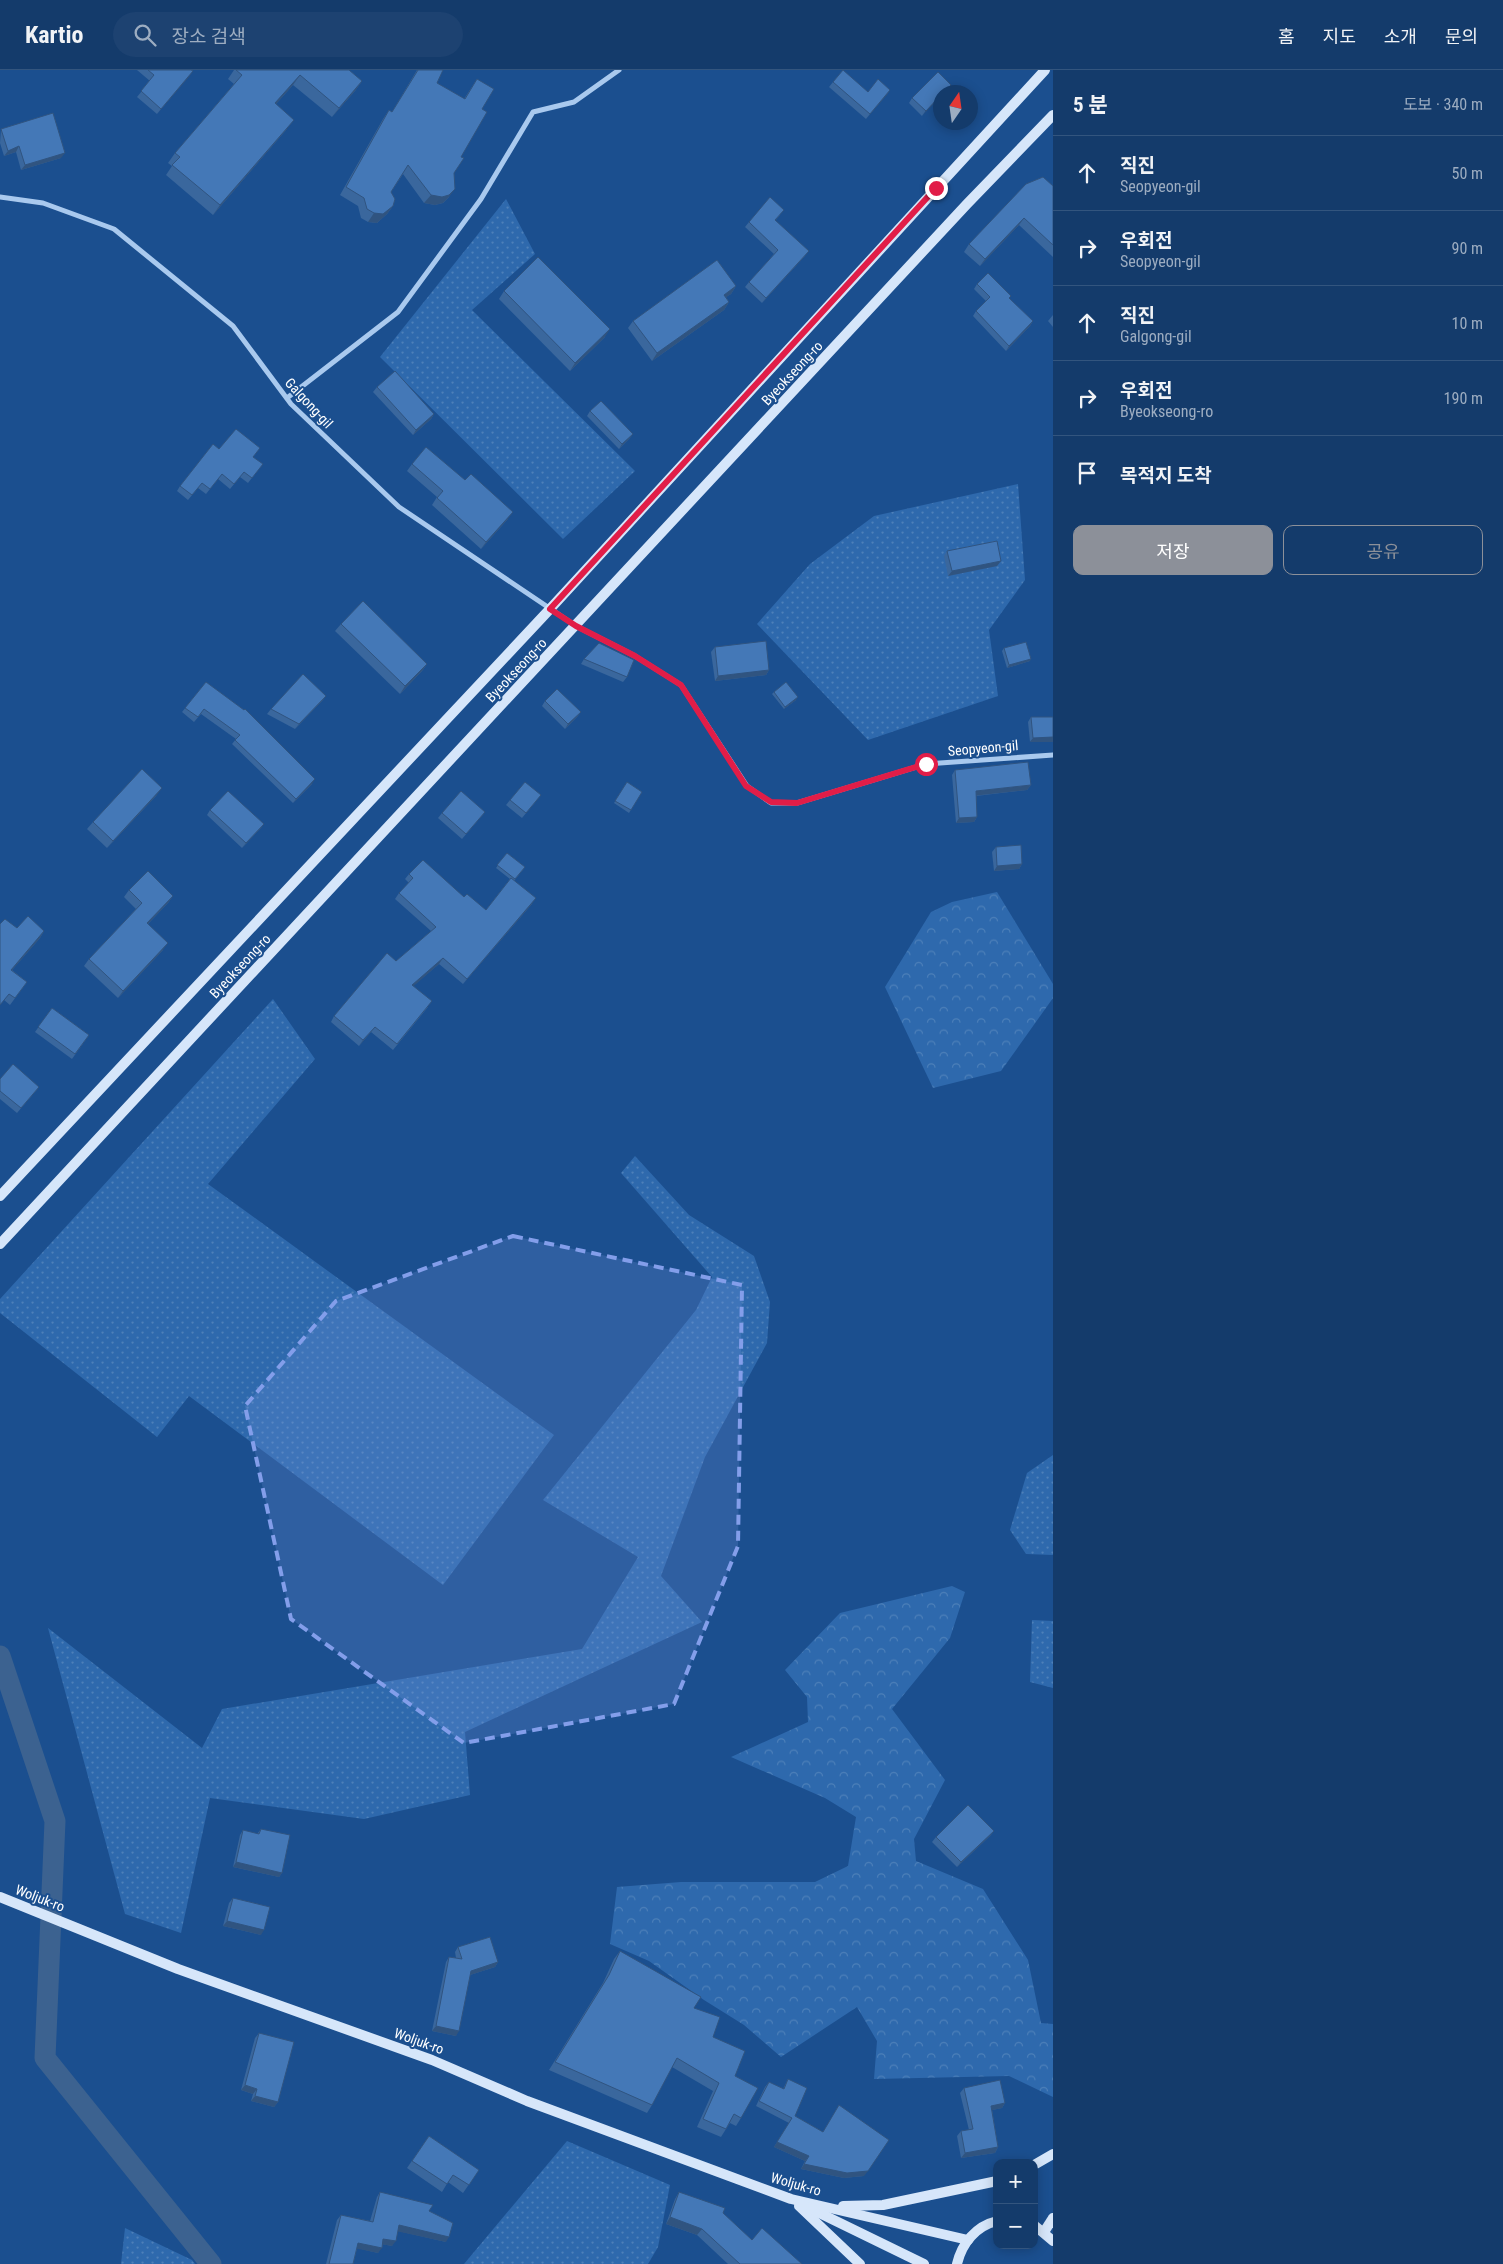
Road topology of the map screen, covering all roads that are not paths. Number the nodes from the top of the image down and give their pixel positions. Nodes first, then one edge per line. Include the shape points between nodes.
1 (619, 70) edge
2 (1045, 70) edge
3 (1053, 115) edge
4 (0, 197) edge
5 (287, 398) junction
6 (550, 609) junction
7 (576, 626) junction
8 (1053, 755) edge
9 (0, 1196) edge
10 (0, 1244) edge
11 (0, 1897) edge
12 (1053, 2154) edge
13 (1038, 2163) edge
14 (993, 2182) edge
15 (790, 2199) junction
16 (829, 2207) junction
17 (1053, 2218) edge
18 (993, 2223) edge
19 (1038, 2228) edge
20 (1044, 2232) junction
21 (968, 2240) junction
22 (1053, 2241) edge
23 (860, 2264) edge
24 (924, 2264) edge
25 (957, 2264) edge

1 - 5 street via 574,102 533,112 481,199 398,312
2 - 6 main road, Byeokseong-ro
3 - 7 main road, Byeokseong-ro
4 - 5 street, Galgong-gil via 42,204 114,229 233,326
5 - 6 street, Galgong-gil via 399,507
6 - 7 street, Galgong-gil
6 - 9 main road, Byeokseong-ro
7 - 8 street, Seopyeon-gil via 635,656 681,685 746,786 771,802 797,803 926,764
7 - 10 main road, Byeokseong-ro
11 - 15 main road, Woljuk-ro via 186,1972 432,2060 527,2101
12 - 13 main road
14 - 16 main road via 884,2204
15 - 16 main road, Woljuk-ro
15 - 23 main road
15 - 24 main road
16 - 21 main road
17 - 20 main road
18 - 21 main road via 974,2232
19 - 20 main road
20 - 22 main road
21 - 25 main road

